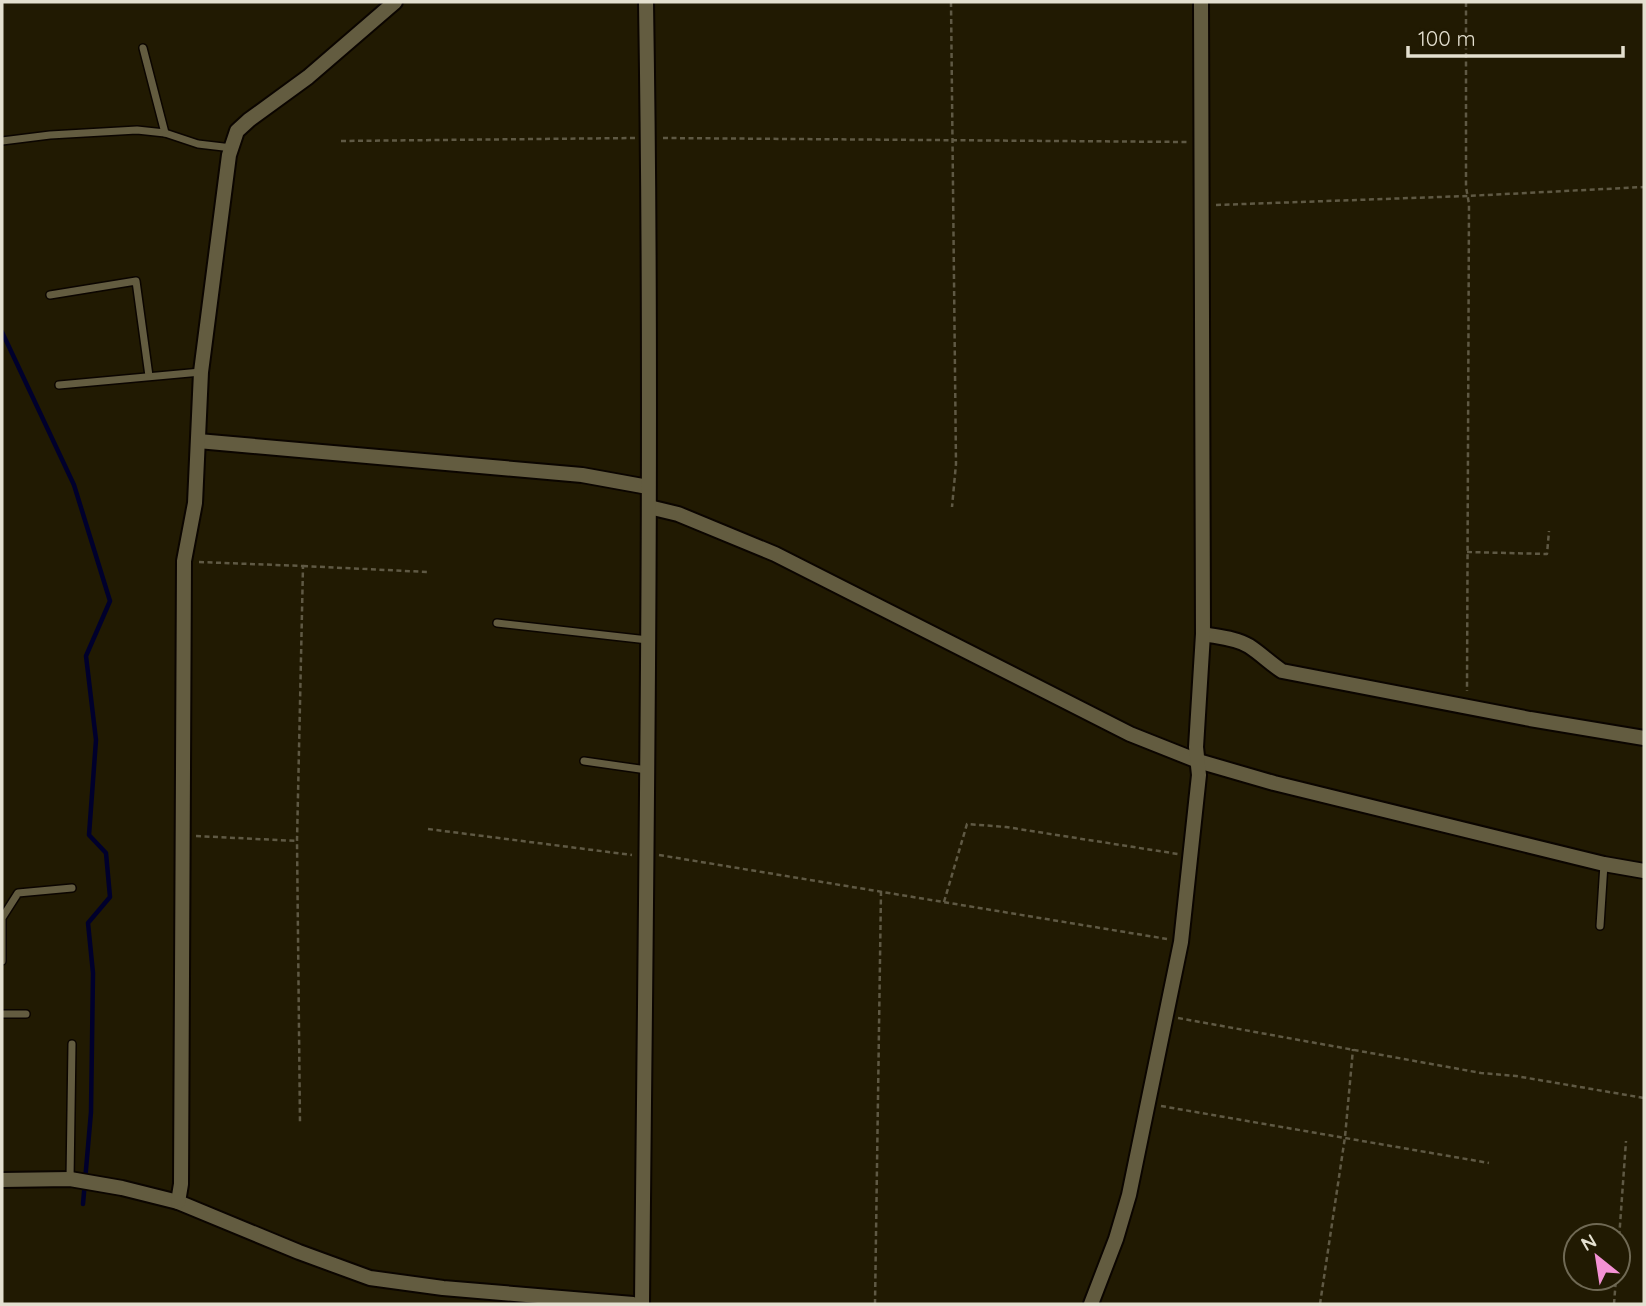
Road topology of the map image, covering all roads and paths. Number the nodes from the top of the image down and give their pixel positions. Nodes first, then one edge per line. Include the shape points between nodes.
1 (395, 2) edge
2 (646, 2) edge
3 (951, 2) edge
4 (1201, 2) edge
5 (1466, 2) edge
6 (143, 48) dead end
7 (165, 133) junction
8 (648, 138) junction
9 (951, 139) junction
10 (2, 141) edge
11 (341, 141) dead end
12 (1202, 142) junction
13 (232, 148) junction
14 (1644, 187) edge
15 (1467, 196) junction
16 (1202, 206) junction
17 (50, 295) dead end
18 (201, 372) junction
19 (149, 376) junction
20 (60, 386) dead end
21 (198, 441) junction
22 (649, 487) junction
23 (649, 507) junction
24 (952, 507) dead end
25 (1549, 531) dead end
26 (1467, 552) junction
27 (184, 561) junction
28 (303, 566) junction
29 (428, 572) dead end
30 (497, 623) dead end
31 (1203, 634) junction
32 (648, 640) junction
33 (1467, 706) junction
34 (1644, 738) edge
35 (584, 761) dead end
36 (1198, 761) junction
37 (647, 770) junction
38 (428, 829) dead end
39 (183, 835) junction
40 (297, 841) junction
41 (646, 856) junction
42 (1190, 856) junction
43 (1604, 863) junction
44 (1644, 871) edge
45 (72, 888) dead end
46 (881, 891) junction
47 (944, 902) junction
48 (1600, 926) dead end
49 (1181, 942) junction
50 (2, 961) edge
51 (2, 1014) edge
52 (26, 1014) dead end
53 (1166, 1016) junction
54 (72, 1044) dead end
55 (1353, 1049) junction
56 (1644, 1098) edge
57 (1148, 1103) junction
58 (300, 1124) dead end
59 (1345, 1137) junction
60 (1626, 1141) dead end
61 (1489, 1163) dead end
62 (70, 1179) junction
63 (2, 1180) edge
64 (178, 1202) junction
65 (1620, 1222) edge
66 (633, 1304) edge
67 (642, 1304) edge
68 (875, 1304) edge
69 (1091, 1304) edge
70 (1320, 1304) edge

1 - 13 street via 308,77 249,120 237,131
2 - 8 street
3 - 9 path
4 - 12 street
5 - 15 path
6 - 7 lane
7 - 10 lane via 137,130
7 - 13 lane via 198,144
8 - 9 path
8 - 11 path
8 - 22 street
9 - 12 path
9 - 24 path via 956,464
12 - 16 street
13 - 18 street
14 - 15 path
15 - 16 path
15 - 26 path
16 - 31 street
17 - 19 lane via 136,281
18 - 19 lane
18 - 21 street
19 - 20 lane
21 - 22 street via 582,475
21 - 27 street via 195,503
22 - 23 street
23 - 32 street
23 - 36 street via 678,514 775,554 1130,734
25 - 26 path via 1547,554
26 - 33 path
27 - 28 path
27 - 39 street
28 - 29 path
28 - 40 path
30 - 32 lane
31 - 33 street via 1250,646 1282,671
31 - 36 street
32 - 37 street
33 - 34 street
35 - 37 lane
36 - 42 street
36 - 43 street
37 - 41 street
38 - 41 path
39 - 40 path
39 - 64 street
40 - 58 path
41 - 46 path
41 - 67 street
42 - 47 path via 967,824
42 - 49 street
43 - 44 street
43 - 48 lane
45 - 50 lane via 18,893 2,918
46 - 47 path
46 - 68 path
47 - 49 path
49 - 53 street
51 - 52 lane
53 - 55 path
53 - 57 street
54 - 62 lane
55 - 56 path
55 - 59 path
57 - 59 path
57 - 69 street via 1129,1195
59 - 61 path
59 - 70 path
60 - 65 path
62 - 63 street
62 - 64 street
64 - 66 street via 370,1278

